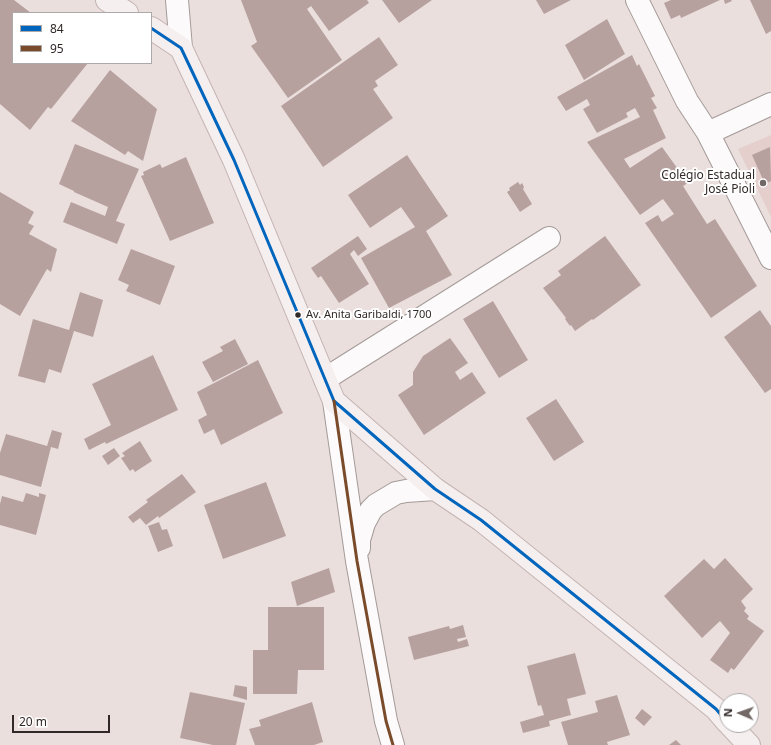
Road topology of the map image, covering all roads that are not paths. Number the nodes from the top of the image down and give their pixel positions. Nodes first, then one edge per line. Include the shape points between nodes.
1 (107, 0) edge
2 (177, 0) edge
3 (638, 0) edge
4 (125, 12) edge
5 (152, 29) edge
6 (181, 48) junction
7 (771, 104) edge
8 (708, 133) junction
9 (549, 238) dead end
10 (771, 258) edge
11 (325, 379) junction
12 (334, 401) junction
13 (435, 489) junction
14 (357, 561) junction
15 (719, 713) edge
16 (738, 733) edge
17 (393, 745) edge
18 (749, 745) edge

1 - 4 main road
2 - 6 street
3 - 8 street via 687,101
5 - 6 main road
6 - 11 main road via 234,160
7 - 8 street
8 - 10 street
9 - 11 street
11 - 12 main road
12 - 13 main road
12 - 14 street
13 - 14 street via 396,493 376,505 364,523
13 - 15 main road via 481,520
14 - 17 street via 386,721
16 - 18 main road

